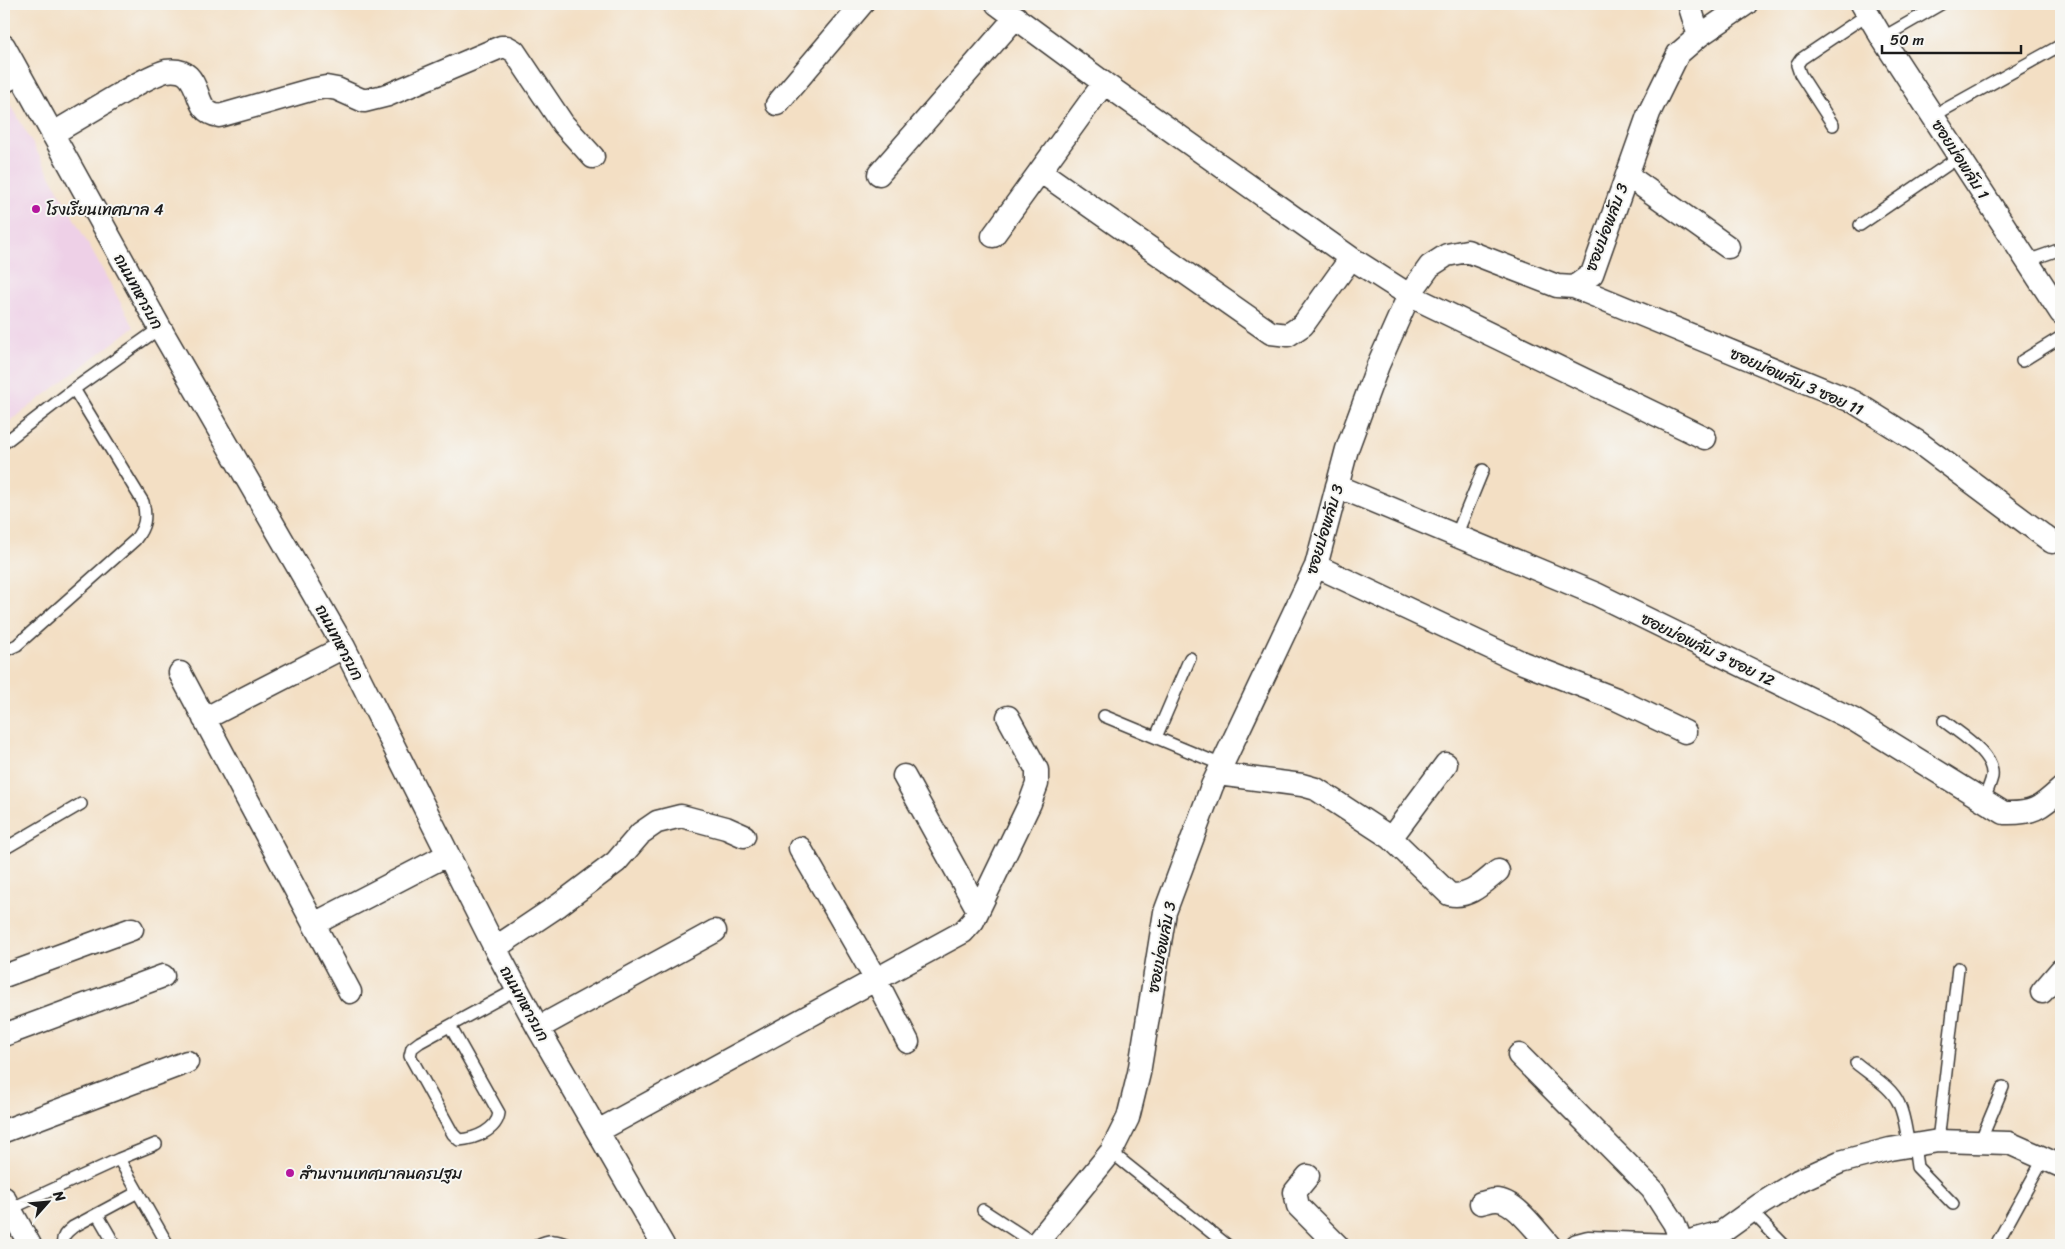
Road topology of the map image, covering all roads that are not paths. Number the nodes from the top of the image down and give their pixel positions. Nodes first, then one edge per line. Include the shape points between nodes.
1 (862, 4) edge
2 (997, 4) edge
3 (1689, 4) edge
4 (1746, 4) edge
5 (1941, 4) edge
6 (1865, 9) edge
7 (1016, 17) junction
8 (1699, 36) junction
9 (1882, 38) junction
10 (2061, 45) edge
11 (4, 46) edge
12 (12, 83) edge
13 (1104, 83) junction
14 (777, 104) dead end
15 (1933, 116) junction
16 (1833, 124) dead end
17 (52, 134) junction
18 (593, 157) dead end
19 (1959, 157) junction
20 (1040, 171) junction
21 (879, 174) dead end
22 (1626, 175) junction
23 (1860, 225) dead end
24 (993, 236) dead end
25 (1728, 247) dead end
26 (2061, 249) edge
27 (1351, 258) junction
28 (2027, 261) junction
29 (1574, 286) junction
30 (1409, 295) junction
31 (2061, 313) edge
32 (160, 328) junction
33 (2061, 337) edge
34 (2022, 361) dead end
35 (74, 389) junction
36 (1705, 438) dead end
37 (4, 443) edge
38 (1483, 470) dead end
39 (1337, 486) junction
40 (1456, 536) junction
41 (2052, 542) dead end
42 (1316, 566) junction
43 (344, 647) junction
44 (4, 651) edge
45 (1190, 658) dead end
46 (180, 673) dead end
47 (1104, 716) dead end
48 (1008, 717) dead end
49 (204, 719) junction
50 (1944, 722) dead end
51 (1685, 732) dead end
52 (1156, 737) junction
53 (1446, 764) dead end
54 (1220, 769) junction
55 (904, 776) dead end
56 (2061, 789) edge
57 (1984, 800) junction
58 (82, 804) dead end
59 (744, 836) dead end
60 (1391, 838) junction
61 (800, 848) dead end
62 (4, 849) edge
63 (447, 855) junction
64 (1498, 871) dead end
65 (978, 910) junction
66 (314, 924) junction
67 (132, 929) dead end
68 (715, 931) dead end
69 (495, 948) junction
70 (1958, 968) dead end
71 (2061, 970) edge
72 (4, 976) edge
73 (163, 976) dead end
74 (875, 978) junction
75 (517, 989) junction
76 (350, 992) dead end
77 (2042, 992) dead end
78 (450, 1026) junction
79 (538, 1028) junction
80 (4, 1034) edge
81 (908, 1042) dead end
82 (1519, 1055) dead end
83 (187, 1062) dead end
84 (1856, 1063) dead end
85 (2003, 1087) dead end
86 (4, 1131) edge
87 (598, 1131) junction
88 (1938, 1141) junction
89 (1980, 1142) junction
90 (156, 1144) dead end
91 (1911, 1145) junction
92 (1111, 1152) junction
93 (119, 1159) junction
94 (2053, 1162) edge
95 (1308, 1176) dead end
96 (138, 1192) junction
97 (1481, 1203) dead end
98 (7, 1204) edge
99 (1954, 1204) dead end
100 (983, 1210) dead end
101 (1751, 1211) junction
102 (98, 1214) junction
103 (1682, 1242) junction
104 (1997, 1243) dead end
105 (30, 1245) edge
106 (63, 1245) edge
107 (115, 1245) edge
108 (168, 1245) edge
109 (538, 1245) edge
110 (568, 1245) edge
111 (663, 1245) edge
112 (1035, 1245) edge
113 (1227, 1245) edge
114 (1336, 1245) edge
115 (1548, 1245) edge
116 (1576, 1245) edge
117 (1784, 1245) edge

1 - 14 street
2 - 7 street
3 - 8 street
4 - 8 street, ซอยบ่อพลับ 3
5 - 9 lane
6 - 9 street, ซอยบ่อพลับ 1
6 - 16 lane via 1797,65
7 - 13 street
7 - 21 street
8 - 22 street, ซอยบ่อพลับ 3 via 1678,54 1649,113
9 - 15 street, ซอยบ่อพลับ 1
10 - 15 lane
11 - 12 street, ถนนทหารบก
12 - 17 street, ถนนทหารบก
13 - 20 street
13 - 27 street
15 - 19 street, ซอยบ่อพลับ 1
17 - 18 street via 148,78 167,71 184,73 205,110 219,116 326,87 364,101 388,96 507,47 514,51 563,124
17 - 32 street, ถนนทหารบก
19 - 23 lane
19 - 28 street, ซอยบ่อพลับ 1
20 - 24 street
20 - 27 street via 1271,333 1288,335 1303,325
22 - 25 street
22 - 29 street, ซอยบ่อพลับ 3 via 1592,274
26 - 28 lane
27 - 30 street
28 - 31 street, ซอยบ่อพลับ 1
29 - 30 street, ซอยบ่อพลับ 3 via 1557,286 1467,251 1447,255 1430,266
29 - 41 street, ซอยบ่อพลับ 3 ซอย 11 via 1854,402 1918,442
30 - 36 street
30 - 39 street, ซอยบ่อพลับ 3 via 1378,365
32 - 35 lane
32 - 43 street, ถนนทหารบก
33 - 34 lane
35 - 37 lane
35 - 44 lane via 143,502 144,528 135,540 17,645
38 - 40 lane
39 - 40 street, ซอยบ่อพลับ 3 ซอย 12
39 - 42 street, ซอยบ่อพลับ 3
40 - 57 street, ซอยบ่อพลับ 3 ซอย 12 via 1596,594 1854,720
42 - 51 street via 1523,663 1616,699
42 - 54 street, ซอยบ่อพลับ 3
43 - 49 street
43 - 63 street, ถนนทหารบก
45 - 52 lane
46 - 49 street
47 - 52 lane
48 - 65 street via 1037,770 1037,784
49 - 66 street
50 - 57 lane via 1985,755 1990,764 1992,776
52 - 54 lane
53 - 60 street
54 - 60 street via 1316,790
54 - 92 street, ซอยบ่อพลับ 3 via 1165,912 1128,1118
55 - 65 street
56 - 57 street, ซอยบ่อพลับ 3 ซอย 12 via 2042,806 2024,814 2004,813
58 - 62 lane
59 - 69 street via 681,816 657,822 640,833 616,862
60 - 64 street via 1449,894 1472,892
61 - 74 street
63 - 66 street
63 - 69 street, ถนนทหารบก
65 - 74 street via 962,932
66 - 76 street
67 - 72 street
68 - 79 street
69 - 75 street, ถนนทหารบก
70 - 88 lane
71 - 77 street
73 - 80 street
74 - 81 street
74 - 87 street
75 - 78 lane
75 - 79 street, ถนนทหารบก
78 - 78 lane via 499,1113 494,1127 468,1139 459,1140 453,1134 410,1056 412,1048
79 - 87 street, ถนนทหารบก
82 - 103 street via 1652,1189
83 - 86 street
84 - 91 lane via 1891,1092 1898,1102
85 - 89 lane
87 - 111 street, ถนนทหารบก
88 - 89 street
88 - 91 street
89 - 94 street via 2009,1143
90 - 93 lane
91 - 99 lane via 1917,1167
91 - 101 street via 1840,1162 1798,1180
92 - 112 street, ซอยบ่อพลับ 3
92 - 113 lane
93 - 96 lane
93 - 98 lane
94 - 104 lane
95 - 114 street via 1295,1192 1298,1206
96 - 102 lane
96 - 108 lane
97 - 115 street via 1498,1200 1508,1204 1528,1220
98 - 105 street
100 - 112 lane
101 - 103 street via 1722,1232
101 - 117 lane
102 - 106 lane via 66,1233
102 - 107 lane
103 - 116 street via 1675,1245 1588,1242
109 - 110 lane via 557,1240

